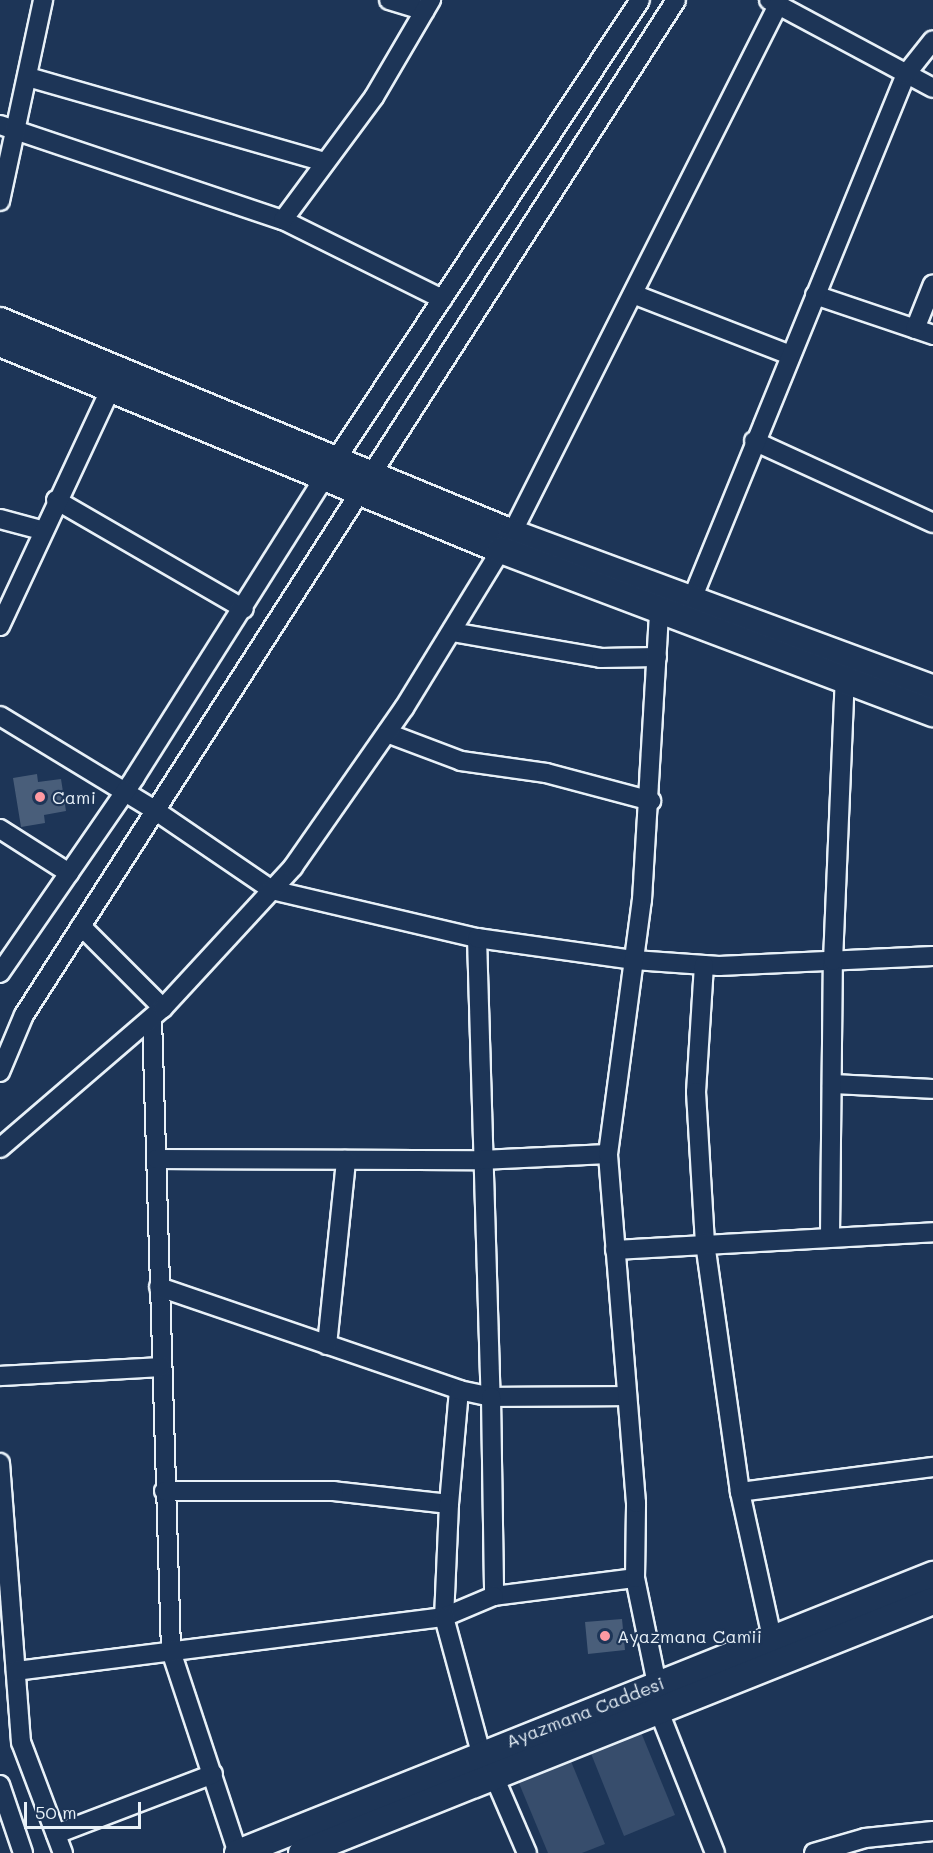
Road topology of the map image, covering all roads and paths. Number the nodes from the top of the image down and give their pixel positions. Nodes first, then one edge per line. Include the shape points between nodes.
1 (43, 0) edge
2 (389, 0) edge
3 (640, 0) edge
4 (676, 0) edge
5 (774, 2) edge
6 (427, 6) edge
7 (933, 40) edge
8 (906, 74) junction
9 (28, 77) junction
10 (933, 88) edge
11 (8, 127) edge
12 (325, 162) junction
13 (0, 201) edge
14 (283, 220) junction
15 (933, 284) edge
16 (633, 294) junction
17 (815, 295) junction
18 (442, 299) junction
19 (0, 321) edge
20 (915, 329) junction
21 (933, 335) edge
22 (0, 343) edge
23 (790, 355) junction
24 (110, 390) junction
25 (753, 441) junction
26 (332, 468) junction
27 (368, 484) junction
28 (56, 500) junction
29 (0, 519) edge
30 (933, 523) edge
31 (41, 530) junction
32 (507, 542) junction
33 (692, 599) junction
34 (663, 601) junction
35 (244, 609) junction
36 (0, 626) edge
37 (452, 632) junction
38 (657, 657) junction
39 (845, 680) junction
40 (933, 689) edge
41 (933, 713) edge
42 (0, 716) edge
43 (387, 733) junction
44 (124, 794) junction
45 (651, 801) junction
46 (156, 811) junction
47 (0, 829) edge
48 (69, 873) junction
49 (272, 890) junction
50 (81, 926) junction
51 (477, 938) junction
52 (933, 956) edge
53 (634, 960) junction
54 (834, 961) junction
55 (704, 965) junction
56 (0, 973) edge
57 (158, 1013) junction
58 (0, 1072) edge
59 (832, 1084) junction
60 (933, 1089) edge
61 (0, 1148) edge
62 (608, 1154) junction
63 (156, 1159) junction
64 (346, 1160) junction
65 (481, 1160) junction
66 (933, 1232) edge
67 (830, 1235) junction
68 (705, 1243) junction
69 (615, 1250) junction
70 (159, 1287) junction
71 (327, 1344) junction
72 (162, 1367) junction
73 (0, 1376) edge
74 (459, 1390) junction
75 (626, 1396) junction
76 (491, 1397) junction
77 (0, 1463) edge
78 (933, 1467) edge
79 (164, 1491) junction
80 (740, 1492) junction
81 (449, 1504) junction
82 (933, 1575) edge
83 (635, 1578) junction
84 (494, 1596) junction
85 (933, 1601) edge
86 (444, 1617) junction
87 (772, 1638) junction
88 (171, 1651) junction
89 (16, 1671) junction
90 (693, 1683) junction
91 (657, 1684) junction
92 (658, 1709) junction
93 (487, 1764) junction
94 (213, 1774) junction
95 (0, 1785) edge
96 (933, 1831) edge
97 (56, 1834) junction
98 (868, 1845) edge
99 (22, 1853) edge
100 (63, 1853) edge
101 (238, 1853) edge
102 (302, 1853) edge
103 (527, 1853) edge
104 (715, 1853) edge
105 (814, 1853) edge

1 - 9 street
2 - 6 street
3 - 18 street
4 - 27 street
5 - 8 street
5 - 16 street
6 - 12 street via 374,97
7 - 8 street
8 - 10 street
8 - 17 street
9 - 11 street
9 - 12 street
11 - 13 street
11 - 14 street
12 - 14 street
14 - 18 street
15 - 20 street
16 - 23 street
16 - 32 street
17 - 20 street
17 - 23 street
18 - 26 street
19 - 26 main road
20 - 21 street
22 - 24 main road
23 - 25 street
24 - 26 main road
24 - 28 street
25 - 30 street
25 - 33 street
26 - 27 main road
26 - 35 street
27 - 32 main road
27 - 46 street
28 - 31 street
28 - 35 street
29 - 31 street
31 - 36 street
32 - 34 main road
32 - 37 street
33 - 34 main road
33 - 40 main road
34 - 38 street
34 - 39 main road
35 - 44 street
37 - 38 street via 601,658
37 - 43 street
38 - 45 street
39 - 41 main road
39 - 54 street
42 - 44 street
43 - 45 street via 461,761 546,773
43 - 49 street
44 - 46 street
44 - 48 street
45 - 53 street
46 - 49 street
46 - 50 street
47 - 48 street
48 - 56 street
49 - 51 street
49 - 57 street
50 - 57 street
50 - 58 street via 24,1015
51 - 53 street
51 - 65 street
52 - 54 street
53 - 55 street
53 - 62 street
54 - 55 street
54 - 59 street
55 - 68 street via 696,1092
57 - 61 street
57 - 63 street
59 - 60 street
59 - 67 street
62 - 65 street
62 - 69 street
63 - 64 street
63 - 70 street
64 - 65 street
64 - 71 street
65 - 76 street
66 - 67 street
67 - 68 street
68 - 69 street
68 - 80 street
69 - 75 street
70 - 71 street
70 - 72 street
71 - 74 street
72 - 73 street
72 - 79 street
74 - 76 street
74 - 81 street
75 - 76 street
75 - 83 street via 636,1503
76 - 84 street
77 - 89 street
78 - 80 street via 893,1476
79 - 81 street via 334,1491
79 - 88 street
80 - 87 street
81 - 86 street
82 - 87 main road, Ayazmana Caddesi
83 - 84 street
83 - 91 street
84 - 86 street
85 - 90 main road, Ayazmana Caddesi
86 - 88 street
86 - 93 street
87 - 90 main road, Ayazmana Caddesi
88 - 89 street
88 - 94 street
89 - 97 street via 21,1742
90 - 91 main road, Ayazmana Caddesi
90 - 92 main road, Ayazmana Caddesi
91 - 93 main road, Ayazmana Caddesi
92 - 93 main road, Ayazmana Caddesi
92 - 104 street
93 - 101 main road, Ayazmana Caddesi
93 - 102 main road, Ayazmana Caddesi
93 - 103 street
94 - 97 street
94 - 101 street
95 - 99 street
96 - 98 street
97 - 100 street
98 - 105 street

